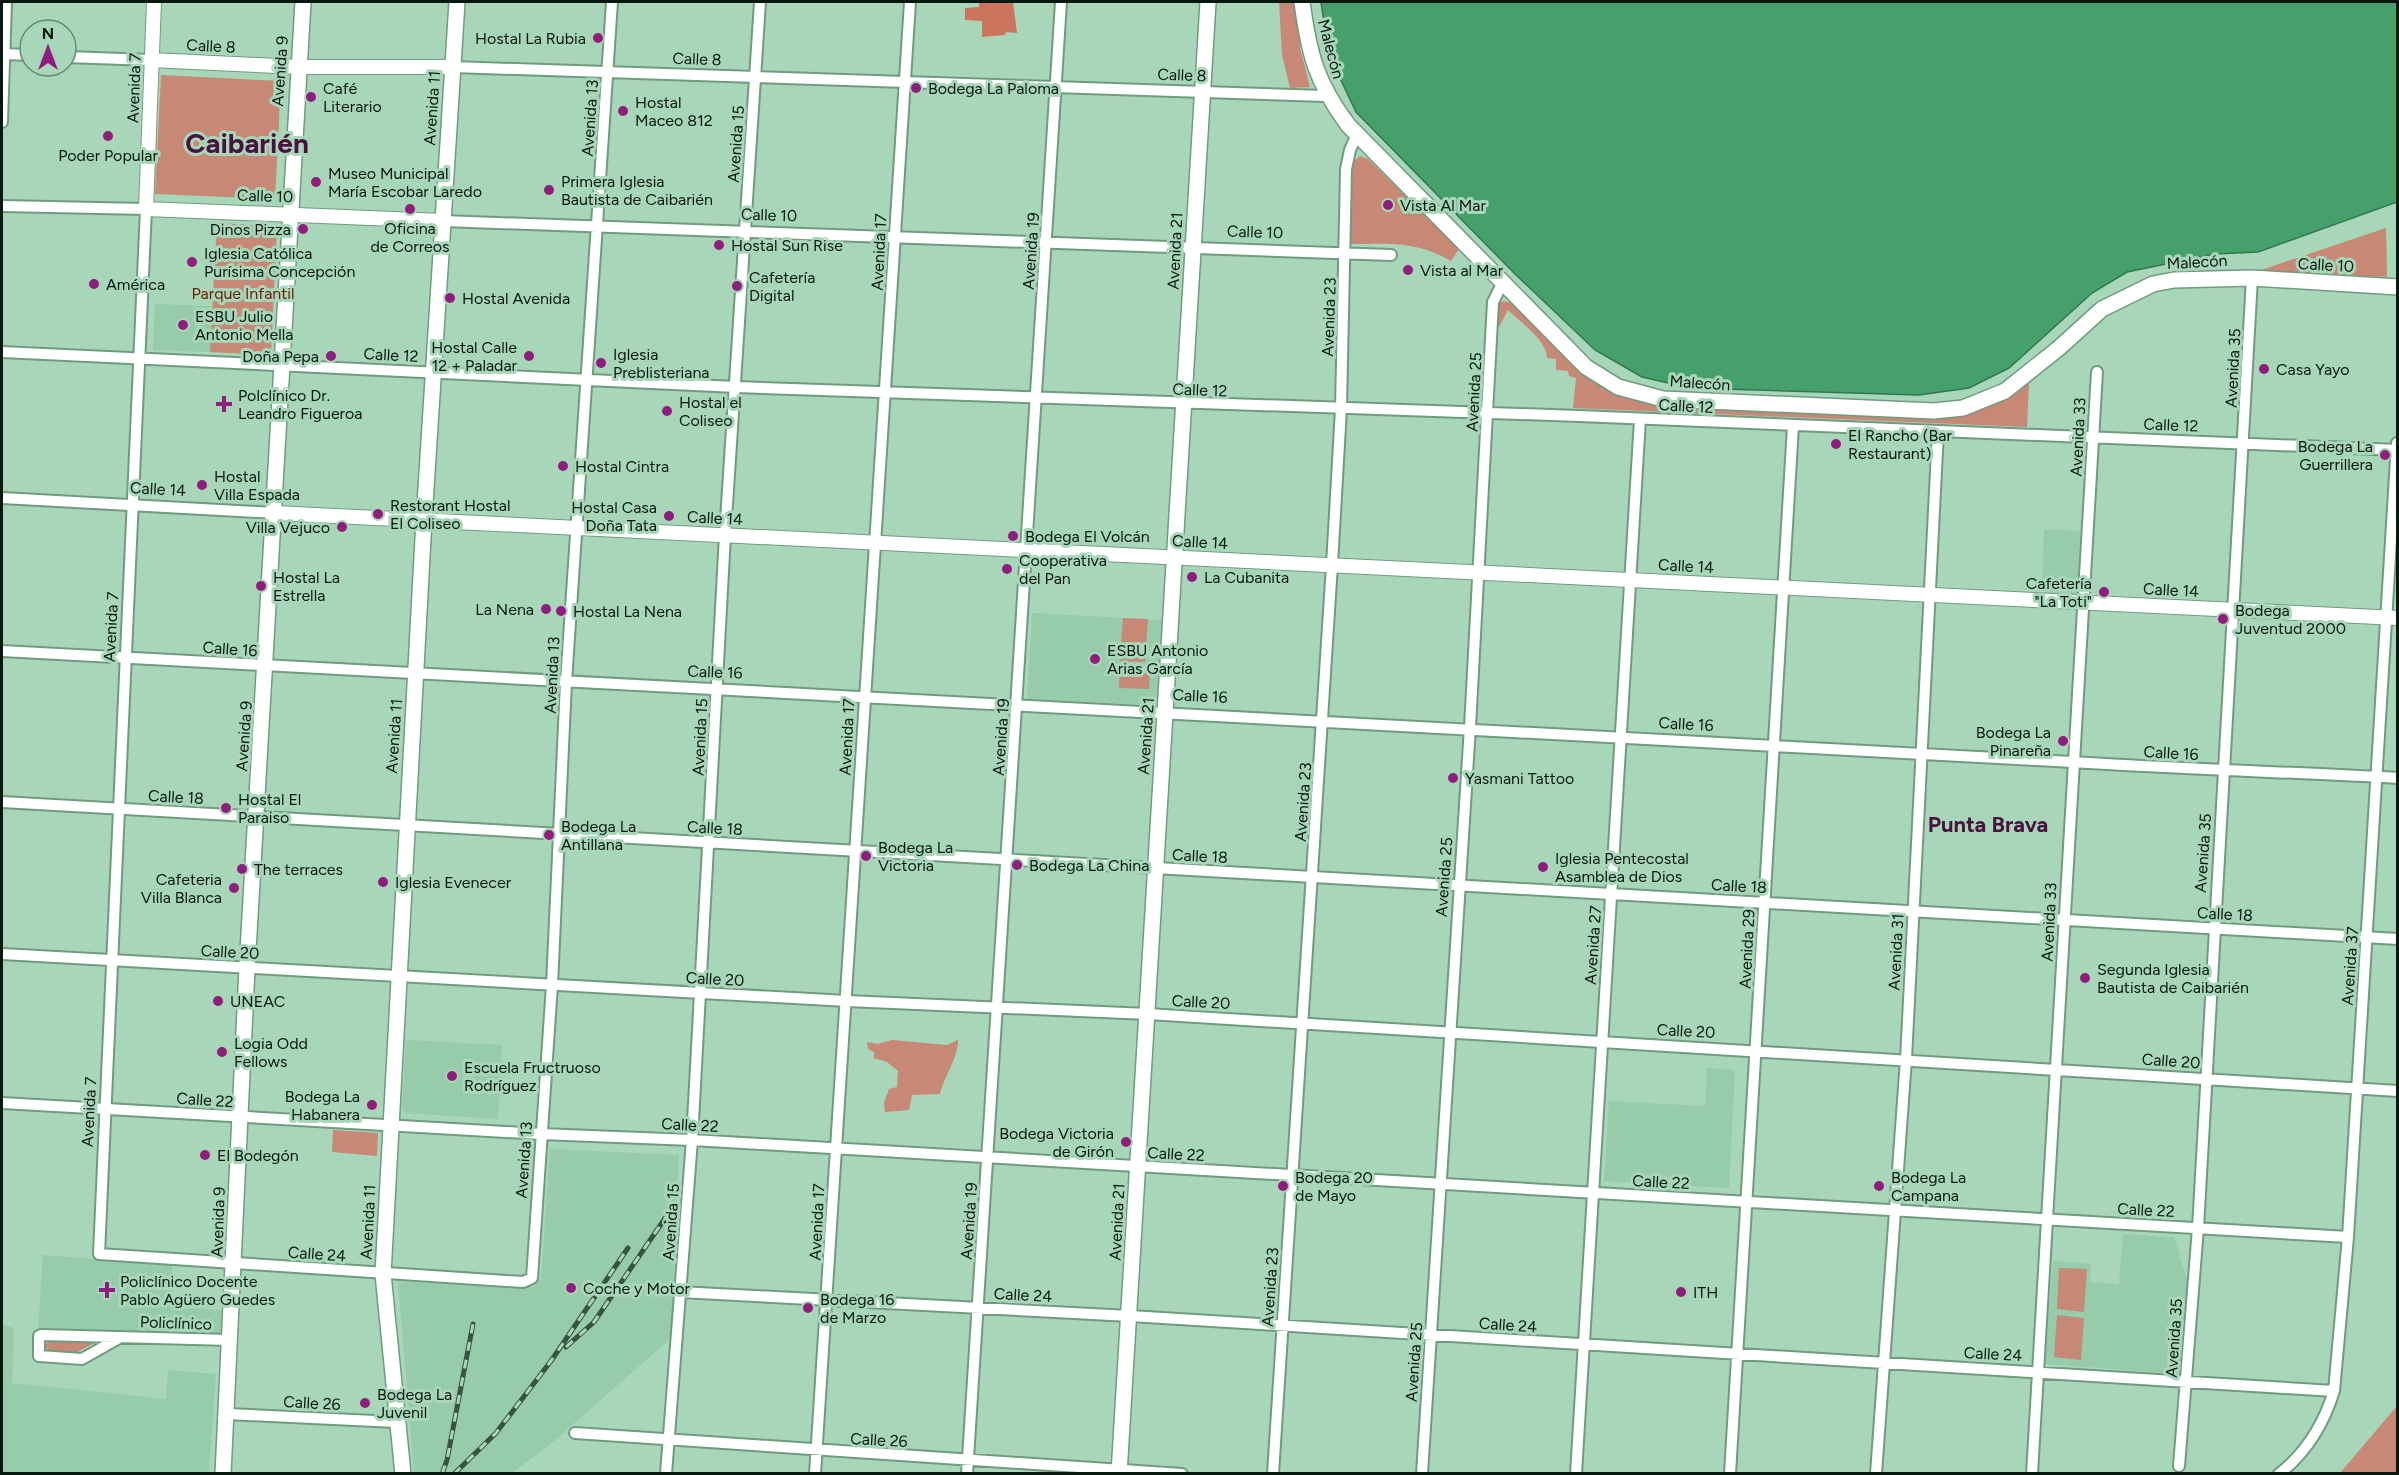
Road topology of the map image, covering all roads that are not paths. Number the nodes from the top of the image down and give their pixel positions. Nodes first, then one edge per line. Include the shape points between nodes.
1 (6, 2) edge
2 (154, 2) edge
3 (303, 2) edge
4 (457, 2) edge
5 (612, 2) edge
6 (759, 2) edge
7 (910, 2) edge
8 (1061, 2) edge
9 (1208, 2) edge
10 (1302, 2) edge
11 (4, 54) junction
12 (18, 55) edge
13 (78, 57) edge
14 (151, 60) junction
15 (299, 67) junction
16 (453, 67) junction
17 (608, 72) junction
18 (755, 77) junction
19 (905, 82) junction
20 (1056, 87) junction
21 (1203, 92) junction
22 (1326, 96) junction
23 (2, 122) edge
24 (1358, 134) junction
25 (2, 206) edge
26 (146, 210) junction
27 (289, 216) junction
28 (442, 220) junction
29 (598, 227) junction
30 (746, 232) junction
31 (894, 237) junction
32 (1047, 242) junction
33 (1193, 248) junction
34 (1346, 253) junction
35 (1391, 255) dead end
36 (2252, 278) junction
37 (1502, 284) junction
38 (2397, 287) edge
39 (2, 352) edge
40 (140, 358) junction
41 (282, 365) junction
42 (2097, 372) dead end
43 (433, 373) junction
44 (586, 380) junction
45 (736, 387) junction
46 (886, 393) junction
47 (1035, 399) junction
48 (1185, 404) junction
49 (1341, 409) junction
50 (1488, 414) junction
51 (1640, 419) junction
52 (1793, 426) junction
53 (1938, 432) junction
54 (2093, 437) junction
55 (2244, 442) junction
56 (2397, 443) edge
57 (2397, 450) edge
58 (2, 498) edge
59 (133, 505) junction
60 (275, 513) junction
61 (424, 520) junction
62 (577, 528) junction
63 (725, 535) junction
64 (874, 543) junction
65 (1027, 550) junction
66 (1175, 558) junction
67 (1332, 565) junction
68 (1478, 573) junction
69 (1630, 580) junction
70 (1783, 588) junction
71 (1932, 595) junction
72 (2083, 603) junction
73 (2234, 610) junction
74 (2393, 618) edge
75 (2, 651) edge
76 (126, 657) junction
77 (266, 666) junction
78 (417, 674) junction
79 (566, 682) junction
80 (718, 687) junction
81 (864, 694) junction
82 (1018, 702) junction
83 (1166, 710) junction
84 (1323, 718) junction
85 (1470, 726) junction
86 (1621, 736) junction
87 (1774, 743) junction
88 (1924, 753) junction
89 (2074, 762) junction
90 (2224, 770) junction
91 (2376, 777) junction
92 (2397, 778) edge
93 (2, 802) edge
94 (119, 809) junction
95 (257, 817) junction
96 (406, 825) junction
97 (561, 834) junction
98 (709, 843) junction
99 (857, 851) junction
100 (1008, 860) junction
101 (1156, 868) junction
102 (1313, 877) junction
103 (1459, 885) junction
104 (1611, 894) junction
105 (1764, 903) junction
106 (1913, 911) junction
107 (2064, 920) junction
108 (2213, 928) junction
109 (2367, 937) junction
110 (2397, 939) edge
111 (2, 954) edge
112 (112, 960) junction
113 (247, 968) junction
114 (398, 974) junction
115 (552, 984) junction
116 (700, 993) junction
117 (848, 1001) junction
118 (998, 1008) junction
119 (1148, 1014) junction
120 (1304, 1023) junction
121 (1450, 1032) junction
122 (1602, 1041) junction
123 (1756, 1050) junction
124 (1906, 1059) junction
125 (2056, 1068) junction
126 (2205, 1078) junction
127 (2358, 1088) junction
128 (2397, 1091) edge
129 (2, 1103) edge
130 (105, 1109) junction
131 (240, 1118) junction
132 (391, 1126) junction
133 (541, 1134) junction
134 (692, 1140) junction
135 (836, 1150) junction
136 (989, 1158) junction
137 (1138, 1167) junction
138 (1293, 1176) junction
139 (1440, 1184) junction
140 (1593, 1193) junction
141 (1747, 1202) junction
142 (1895, 1210) junction
143 (2047, 1219) junction
144 (2198, 1228) junction
145 (2348, 1237) junction
146 (99, 1254) joint
147 (234, 1264) junction
148 (383, 1274) junction
149 (532, 1278) joint
150 (680, 1292) junction
151 (828, 1301) junction
152 (978, 1308) junction
153 (1130, 1316) junction
154 (1282, 1325) junction
155 (1431, 1335) junction
156 (121, 1337) junction
157 (231, 1340) junction
158 (1584, 1345) junction
159 (1737, 1355) junction
160 (1884, 1362) junction
161 (2038, 1371) junction
162 (2186, 1381) junction
163 (2334, 1391) junction
164 (227, 1414) junction
165 (396, 1422) junction
166 (575, 1433) dead end
167 (668, 1440) junction
168 (817, 1451) junction
169 (968, 1460) junction
170 (2179, 1466) dead end
171 (1119, 1472) edge
172 (223, 1473) edge
173 (403, 1473) edge
174 (666, 1473) edge
175 (815, 1473) edge
176 (967, 1473) edge
177 (1182, 1473) edge
178 (1273, 1473) edge
179 (1422, 1473) edge
180 (1576, 1473) edge
181 (1730, 1473) edge
182 (1876, 1473) edge
183 (2032, 1473) edge
184 (2279, 1473) edge

1 - 11 street
2 - 14 street, Avenida 7
3 - 15 main road, Avenida 9
4 - 16 main road, Avenida 11
5 - 17 street, Avenida 13
6 - 18 street, Avenida 15
7 - 19 street, Avenida 17
8 - 20 street, Avenida 19
9 - 21 main road, Avenida 21
10 - 22 main road, Malecón
11 - 12 street
11 - 23 street
13 - 14 street, Calle 8
14 - 15 street, Calle 8
14 - 26 street, Avenida 7
15 - 16 street, Calle 8
15 - 27 main road, Avenida 9
16 - 17 street, Calle 8
16 - 28 main road, Avenida 11
17 - 18 street, Calle 8
17 - 29 street, Avenida 13
18 - 19 street, Calle 8
18 - 30 street, Avenida 15
19 - 20 street, Calle 8
19 - 31 street, Avenida 17
20 - 21 street, Calle 8
20 - 32 street, Avenida 19
21 - 22 street, Calle 8
21 - 33 main road, Avenida 21
22 - 24 main road, Malecón
24 - 34 street, Avenida 23 via 1347,169
24 - 37 main road, Malecón
25 - 26 street, Calle 10
26 - 27 street, Calle 10
26 - 40 street, Avenida 7
27 - 28 street, Calle 10
27 - 41 main road, Avenida 9
28 - 29 street, Calle 10
28 - 43 main road, Avenida 11
29 - 30 street, Calle 10
29 - 44 street, Avenida 13
30 - 31 street, Calle 10
30 - 45 street, Avenida 15
31 - 32 street, Calle 10
31 - 46 street, Avenida 17
32 - 33 street, Calle 10
32 - 47 street, Avenida 19
33 - 34 street, Calle 10
33 - 48 main road, Avenida 21
34 - 35 street, Calle 10
34 - 49 street, Avenida 23
36 - 37 main road, Malecón via 2174,280 2131,292 2102,309 2005,391 1963,408 1934,411 1688,402 1640,395 1618,387 1586,367
36 - 38 main road, Calle 10
36 - 55 street, Avenida 35
37 - 50 street, Avenida 25 via 1493,302
39 - 40 street, Calle 12
40 - 41 street, Calle 12
40 - 59 street, Avenida 7
41 - 43 street, Calle 12
41 - 60 main road, Avenida 9
42 - 54 street, Avenida 33
43 - 44 street, Calle 12
43 - 61 main road, Avenida 11
44 - 45 street, Calle 12
44 - 62 street, Avenida 13
45 - 46 street, Calle 12
45 - 63 street, Avenida 15
46 - 47 street, Calle 12
46 - 64 street, Avenida 17
47 - 48 street, Calle 12
47 - 65 street, Avenida 19
48 - 49 street, Calle 12
48 - 66 main road, Avenida 21
49 - 50 street, Calle 12
49 - 67 street, Avenida 23
50 - 51 street, Calle 12
50 - 68 street, Avenida 25
51 - 52 street, Calle 12
51 - 69 street, Avenida 27
52 - 53 street, Calle 12
52 - 70 street, Avenida 29
53 - 54 street, Calle 12
53 - 71 street, Avenida 31
54 - 55 street, Calle 12
54 - 72 street, Avenida 33
55 - 57 street, Calle 12
55 - 73 street, Avenida 35
56 - 57 street, Avenida 37
57 - 74 street, Avenida 37
58 - 59 street, Calle 14
59 - 60 street, Calle 14
59 - 76 street, Avenida 7
60 - 61 street, Calle 14
60 - 77 main road, Avenida 9
61 - 62 street, Calle 14
61 - 78 main road, Avenida 11
62 - 63 street, Calle 14
62 - 79 street, Avenida 13
63 - 64 street, Calle 14
63 - 80 street, Avenida 15
64 - 65 street, Calle 14
64 - 81 street, Avenida 17
65 - 66 street, Calle 14
65 - 82 street, Avenida 19
66 - 67 street, Calle 14
66 - 83 main road, Avenida 21
67 - 68 street, Calle 14
67 - 84 street, Avenida 23
68 - 69 street, Calle 14
68 - 85 street, Avenida 25
69 - 70 street, Calle 14
69 - 86 street, Avenida 27
70 - 71 street, Calle 14
70 - 87 street, Avenida 29
71 - 72 street, Calle 14
71 - 88 street, Avenida 31
72 - 73 street, Calle 14
72 - 89 street, Avenida 33
73 - 74 street, Calle 14
73 - 90 street, Avenida 35
74 - 91 street, Avenida 37
75 - 76 street, Calle 16
76 - 77 street, Calle 16
76 - 94 street, Avenida 7
77 - 78 street, Calle 16
77 - 95 main road, Avenida 9
78 - 79 street, Calle 16
78 - 96 main road, Avenida 11
79 - 80 street, Calle 16
79 - 97 street, Avenida 13
80 - 81 street, Calle 16
80 - 98 street, Avenida 15
81 - 82 street, Calle 16
81 - 99 street, Avenida 17
82 - 83 street, Calle 16
82 - 100 street, Avenida 19
83 - 84 street, Calle 16
83 - 101 main road, Avenida 21
84 - 85 street, Calle 16
84 - 102 street, Avenida 23
85 - 86 street, Calle 16
85 - 103 street, Avenida 25
86 - 87 street, Calle 16
86 - 104 street, Avenida 27
87 - 88 street, Calle 16
87 - 105 street, Avenida 29
88 - 89 street, Calle 16
88 - 106 street, Avenida 31
89 - 90 street, Calle 16
89 - 107 street, Avenida 33
90 - 91 street, Calle 16
90 - 108 street, Avenida 35
91 - 92 street, Calle 16
91 - 109 street, Avenida 37
93 - 94 street, Calle 18
94 - 95 street, Calle 18
94 - 112 street, Avenida 7
95 - 96 street, Calle 18
95 - 113 main road, Avenida 9
96 - 97 street, Calle 18
96 - 114 main road, Avenida 11
97 - 98 street, Calle 18
97 - 115 street, Avenida 13
98 - 99 street, Calle 18
98 - 116 street, Avenida 15
99 - 100 street, Calle 18
99 - 117 street, Avenida 17
100 - 101 street, Calle 18
100 - 118 street, Avenida 19
101 - 102 street, Calle 18
101 - 119 main road, Avenida 21
102 - 103 street, Calle 18
102 - 120 street, Avenida 23
103 - 104 street, Calle 18
103 - 121 street, Avenida 25
104 - 105 street, Calle 18
104 - 122 street, Avenida 27
105 - 106 street, Calle 18
105 - 123 street, Avenida 29
106 - 107 street, Calle 18
106 - 124 street, Avenida 31
107 - 108 street, Calle 18
107 - 125 street, Avenida 33
108 - 109 street, Calle 18
108 - 126 street, Avenida 35
109 - 110 street, Calle 18
109 - 127 street, Avenida 37
111 - 112 street, Calle 20
112 - 113 street, Calle 20
112 - 130 street, Avenida 7
113 - 114 street, Calle 20
113 - 131 main road, Avenida 9
114 - 115 street, Calle 20
114 - 132 main road, Avenida 11
115 - 116 street, Calle 20
115 - 133 street, Avenida 13
116 - 117 street, Calle 20
116 - 134 street, Avenida 15
117 - 118 street, Calle 20
117 - 135 street, Avenida 17
118 - 119 street, Calle 20
118 - 136 street, Avenida 19
119 - 120 street, Calle 20
119 - 137 main road, Avenida 21
120 - 121 street, Calle 20
120 - 138 street, Avenida 23
121 - 122 street, Calle 20
121 - 139 street, Avenida 25
122 - 123 street, Calle 20
122 - 140 street, Avenida 27
123 - 124 street, Calle 20
123 - 141 street, Avenida 29
124 - 125 street, Calle 20
124 - 142 street, Avenida 31
125 - 126 street, Calle 20
125 - 143 street, Avenida 33
126 - 127 street, Calle 20
126 - 144 street, Avenida 35
127 - 128 street, Calle 20
127 - 145 street, Avenida 37
129 - 130 street, Calle 22
130 - 131 street, Calle 22
130 - 146 street, Avenida 7
131 - 132 street, Calle 22
131 - 147 main road, Avenida 9
132 - 133 street, Calle 22
132 - 148 main road, Avenida 11
133 - 134 street, Calle 22
133 - 149 street, Avenida 13
134 - 135 street, Calle 22
134 - 150 street, Avenida 15
135 - 136 street, Calle 22
135 - 151 street, Avenida 17
136 - 137 street, Calle 22
136 - 152 street, Avenida 19
137 - 138 street, Calle 22
137 - 153 main road, Avenida 21
138 - 139 street, Calle 22
138 - 154 street, Avenida 23
139 - 140 street, Calle 22
139 - 155 street, Avenida 25
140 - 141 street, Calle 22
140 - 158 street, Avenida 27
141 - 142 street, Calle 22
141 - 159 street, Avenida 29
142 - 143 street, Calle 22
142 - 160 street, Avenida 31
143 - 144 street, Calle 22
143 - 161 street, Avenida 33
144 - 145 street, Calle 22
144 - 162 street, Avenida 35
145 - 163 street, Avenida 37
146 - 147 street, Calle 24
147 - 148 street, Calle 24
147 - 157 main road, Avenida 9
148 - 149 street, Calle 24 via 523,1282
148 - 165 main road, Avenida 11
150 - 151 street, Calle 24
150 - 167 street, Avenida 15
151 - 152 street, Calle 24
151 - 168 street, Avenida 17
152 - 153 street, Calle 24
152 - 169 street, Avenida 19
153 - 154 street, Calle 24
153 - 171 main road, Avenida 21
154 - 155 street, Calle 24
154 - 178 street, Avenida 23
155 - 158 street, Calle 24
155 - 179 street, Avenida 25
156 - 156 street, Policlínico via 41,1335 39,1356 82,1359
156 - 157 street, Policlínico
157 - 164 main road, Avenida 9
158 - 159 street, Calle 24
158 - 180 street, Avenida 27
159 - 160 street, Calle 24
159 - 181 street, Avenida 29
160 - 161 street, Calle 24
160 - 182 street, Avenida 31
161 - 162 street, Calle 24
161 - 183 street, Avenida 33
162 - 163 street, Calle 24
162 - 170 street, Avenida 35
163 - 184 street, Avenida 37 via 2328,1410 2306,1446
164 - 165 street, Calle 26
164 - 172 main road, Avenida 9
165 - 173 main road, Avenida 11
166 - 167 street, Calle 26
167 - 168 street, Calle 26
167 - 174 street, Avenida 15
168 - 169 street, Calle 26
168 - 175 street, Avenida 17
169 - 171 street, Calle 26
169 - 176 street, Avenida 19
171 - 177 street, Calle 26

